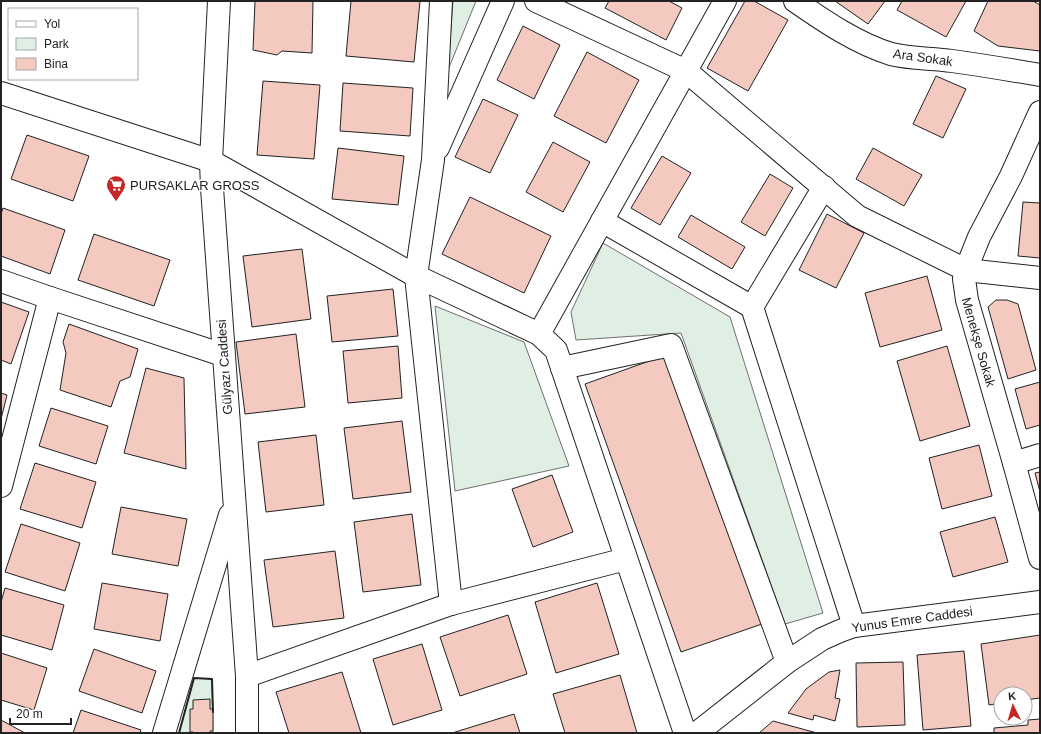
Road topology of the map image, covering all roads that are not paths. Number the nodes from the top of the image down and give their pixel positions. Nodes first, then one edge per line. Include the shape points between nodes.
1 (219, 1) edge
2 (441, 1) edge
3 (503, 1) edge
4 (536, 1) edge
5 (725, 1) edge
6 (794, 1) edge
7 (686, 71) junction
8 (1040, 75) edge
9 (1, 93) edge
10 (1040, 112) edge
11 (433, 160) junction
12 (211, 161) junction
13 (824, 187) junction
14 (602, 221) junction
15 (966, 270) junction
16 (416, 276) junction
17 (1040, 278) edge
18 (1, 281) edge
19 (50, 298) junction
20 (752, 307) junction
21 (539, 334) junction
22 (223, 355) junction
23 (562, 368) junction
24 (1040, 455) edge
25 (1014, 463) junction
26 (1, 486) edge
27 (234, 503) junction
28 (1040, 558) edge
29 (626, 559) junction
30 (1040, 602) edge
31 (451, 604) junction
32 (854, 626) junction
33 (787, 662) junction
34 (246, 676) junction
35 (164, 733) edge
36 (247, 733) edge
37 (685, 733) edge
38 (697, 733) edge

1 - 12 street, Gülyazı Caddesi
2 - 11 street
3 - 11 street
4 - 7 street
5 - 7 street
6 - 8 street, Ara Sokak via 852,37 892,54
7 - 13 street
7 - 14 street
9 - 12 street
10 - 15 street, Menekşe Sokak via 1011,176 979,237
11 - 16 street
12 - 16 street
12 - 22 street, Gülyazı Caddesi
13 - 15 street via 858,216
13 - 20 street
14 - 20 street
14 - 21 street
15 - 17 street
15 - 25 street, Menekşe Sokak via 964,279 967,300
16 - 21 street
16 - 31 street
18 - 19 street
19 - 22 street
19 - 26 street
20 - 32 street
21 - 23 street via 556,350
22 - 27 street, Gülyazı Caddesi
23 - 29 street
23 - 33 street via 671,345
24 - 25 street
25 - 28 street, Menekşe Sokak
27 - 34 street, Gülyazı Caddesi
27 - 35 street
29 - 31 street
29 - 37 street
30 - 32 street, Yunus Emre Caddesi
31 - 34 street
32 - 33 street, Yunus Emre Caddesi via 822,639
33 - 38 street, Yunus Emre Caddesi
34 - 36 street, Gülyazı Caddesi

